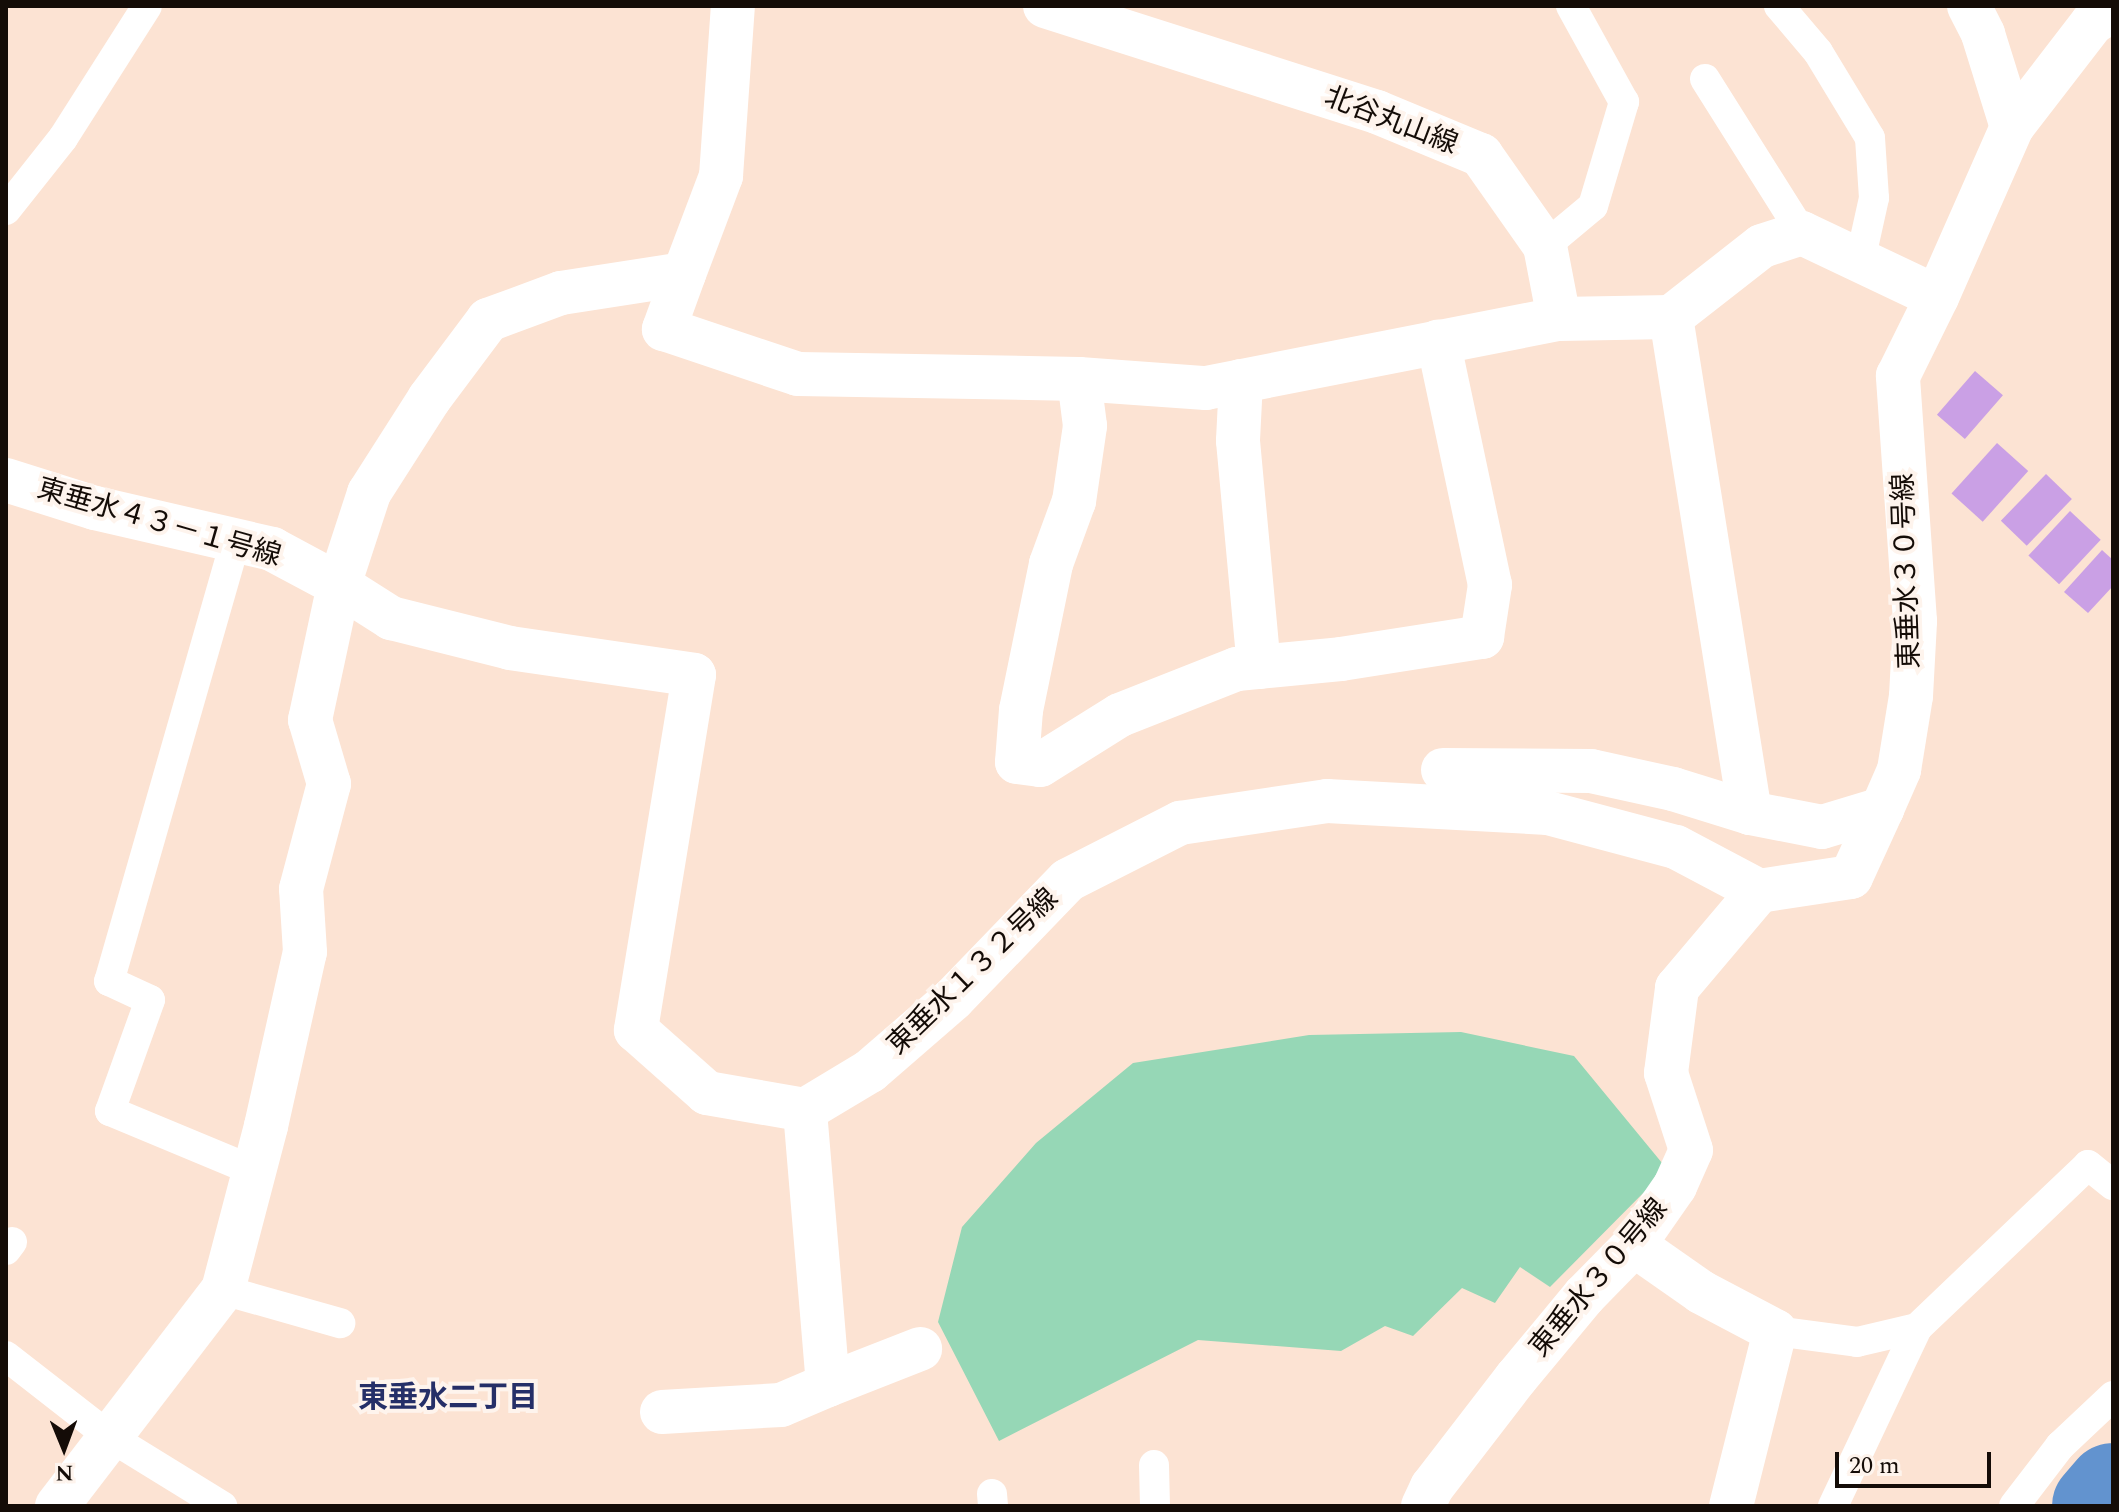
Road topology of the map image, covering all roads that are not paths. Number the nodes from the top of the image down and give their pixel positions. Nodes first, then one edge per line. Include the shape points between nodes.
1 (147, 6) edge
2 (733, 6) edge
3 (1045, 6) edge
4 (1571, 6) edge
5 (1779, 6) edge
6 (1969, 6) edge
7 (2113, 10) edge
8 (1705, 79) dead end
9 (2012, 127) junction
10 (6, 210) edge
11 (1802, 233) junction
12 (1545, 246) junction
13 (1860, 261) junction
14 (684, 274) junction
15 (1937, 297) junction
16 (1671, 317) junction
17 (1559, 319) junction
18 (1438, 341) junction
19 (1079, 379) junction
20 (1241, 381) junction
21 (6, 480) edge
22 (236, 539) junction
23 (339, 585) junction
24 (1259, 667) junction
25 (1443, 770) dead end
26 (1882, 809) junction
27 (1750, 813) junction
28 (1759, 891) junction
29 (805, 1110) junction
30 (254, 1171) junction
31 (2113, 1185) edge
32 (1634, 1245) junction
33 (223, 1290) junction
34 (340, 1323) dead end
35 (1917, 1328) junction
36 (1775, 1331) junction
37 (920, 1349) dead end
38 (6, 1356) edge
39 (828, 1385) junction
40 (2113, 1396) edge
41 (662, 1412) dead end
42 (110, 1437) junction
43 (1154, 1465) dead end
44 (57, 1506) edge
45 (222, 1506) edge
46 (1155, 1506) edge
47 (1423, 1506) edge
48 (1731, 1506) edge
49 (1833, 1506) edge
50 (2014, 1506) edge

1 - 10 lane via 63,138
2 - 14 street via 721,176
3 - 12 street, 北谷丸山線 via 1377,112 1481,155
4 - 12 lane via 1624,102 1593,206
5 - 13 lane via 1818,52 1870,138 1874,198
6 - 9 street
7 - 9 street, 東垂水３０号線 via 2092,23
8 - 11 lane
9 - 15 street, 東垂水３０号線
11 - 13 street
11 - 16 street via 1762,246
12 - 17 street, 北谷丸山線
13 - 15 street
14 - 19 street via 664,329 798,374
14 - 23 street via 561,293 488,320 369,493
15 - 26 street, 東垂水３０号線 via 1898,376 1915,621 1911,696 1899,770
16 - 17 street
16 - 27 street
17 - 18 street
18 - 20 street
18 - 24 street via 1490,585 1482,637
19 - 20 street via 1206,388
19 - 24 street via 1085,426 1074,501 1051,564 1021,710 1017,762 1040,765 1120,715 1237,669
20 - 24 street via 1238,441
21 - 22 street, 東垂水４３－１号線 via 95,508
22 - 23 street, 東垂水４３－１号線 via 272,549
22 - 30 lane via 109,981 150,1000 110,1111
23 - 29 street via 391,618 510,648 694,675 636,1030 707,1093
23 - 30 street via 310,720 329,784 301,889 305,952
25 - 27 street via 1591,771
26 - 27 street via 1822,827
26 - 28 street, 東垂水３０号線 via 1851,877
28 - 29 street, 東垂水１３２号線 via 1676,847 1548,813 1327,801 1180,823 1068,880 941,1010 870,1071
28 - 32 street, 東垂水３０号線 via 1677,988 1666,1073 1691,1150 1675,1186
29 - 39 street
30 - 33 street
31 - 35 lane via 2088,1165
32 - 36 street via 1701,1292
32 - 47 street, 東垂水３０号線 via 1516,1378
33 - 34 lane
33 - 42 street
35 - 36 lane via 1857,1342
35 - 49 lane
36 - 48 street
37 - 39 street
38 - 42 lane
39 - 41 street via 781,1405
40 - 50 lane via 2060,1446
42 - 44 street
42 - 45 lane
43 - 46 lane

